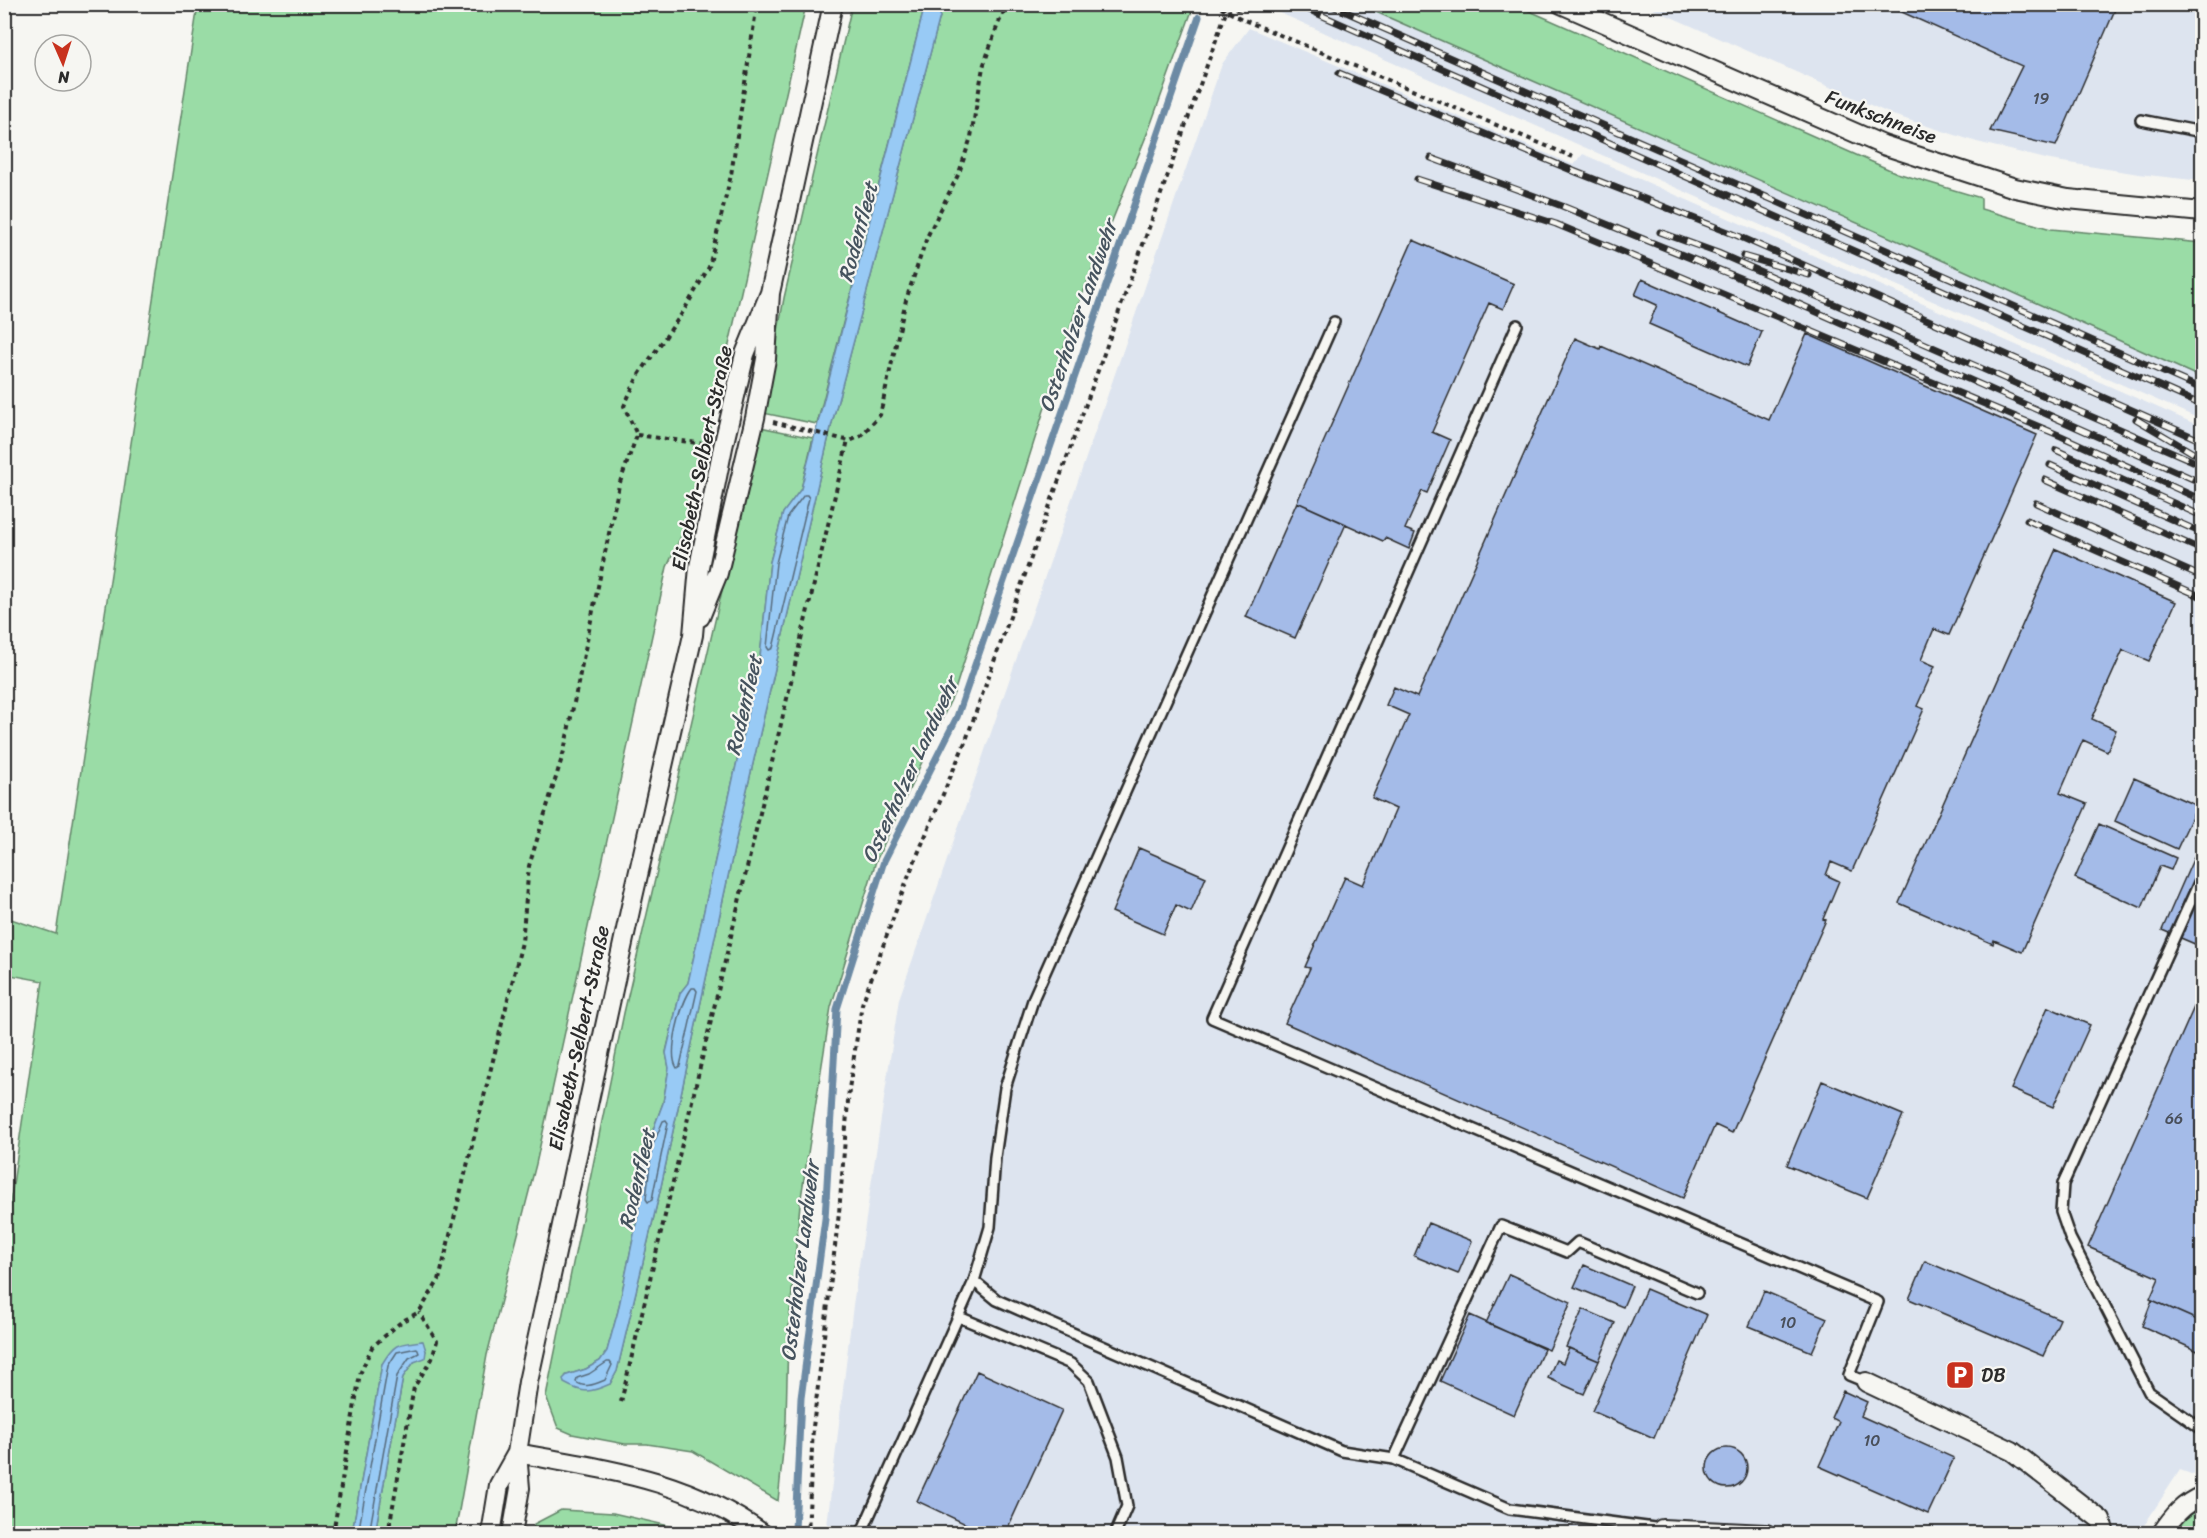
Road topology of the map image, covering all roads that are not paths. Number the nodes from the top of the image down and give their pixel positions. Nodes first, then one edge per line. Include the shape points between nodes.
1 (833, 4) edge
2 (1561, 4) edge
3 (2141, 120) dead end
4 (2202, 132) edge
5 (2202, 212) edge
6 (770, 293) junction
7 (1334, 322) dead end
8 (1516, 325) dead end
9 (693, 635) junction
10 (2202, 876) edge
11 (974, 1281) junction
12 (1697, 1293) dead end
13 (959, 1317) junction
14 (1866, 1382) joint
15 (2202, 1429) edge
16 (517, 1453) junction
17 (1394, 1459) junction
18 (2202, 1496) edge
19 (1662, 1529) joint
20 (491, 1533) edge
21 (513, 1533) edge
22 (763, 1533) edge
23 (861, 1533) edge
24 (1116, 1533) edge
25 (1766, 1533) edge
26 (2105, 1533) edge
27 (2161, 1533) edge

1 - 6 street, Elisabeth-Selbert-Straße
2 - 5 street, Funkschneise via 1883,145 2015,188 2068,199
3 - 4 lane
6 - 9 street, Elisabeth-Selbert-Straße via 745,354 723,447 699,567
6 - 9 street, Elisabeth-Selbert-Straße via 766,359 755,418 718,573
7 - 11 lane via 1034,997 1005,1088 990,1227
8 - 14 lane via 1212,1017 1878,1302 1850,1375
9 - 16 street, Elisabeth-Selbert-Straße via 528,1382
10 - 15 lane via 2063,1184 2061,1212 2070,1238 2149,1392
11 - 13 lane
11 - 17 lane via 997,1300 1342,1451
12 - 17 lane via 1578,1242 1567,1252 1501,1226
13 - 23 lane
13 - 24 lane via 1071,1364 1089,1381 1118,1457 1127,1506
14 - 26 street via 2012,1451 2101,1520
16 - 20 street, Elisabeth-Selbert-Straße via 499,1485
16 - 21 street, Elisabeth-Selbert-Straße via 520,1488
16 - 22 street via 634,1475 680,1488
17 - 19 lane via 1510,1509
18 - 27 street via 2188,1502
19 - 25 street

